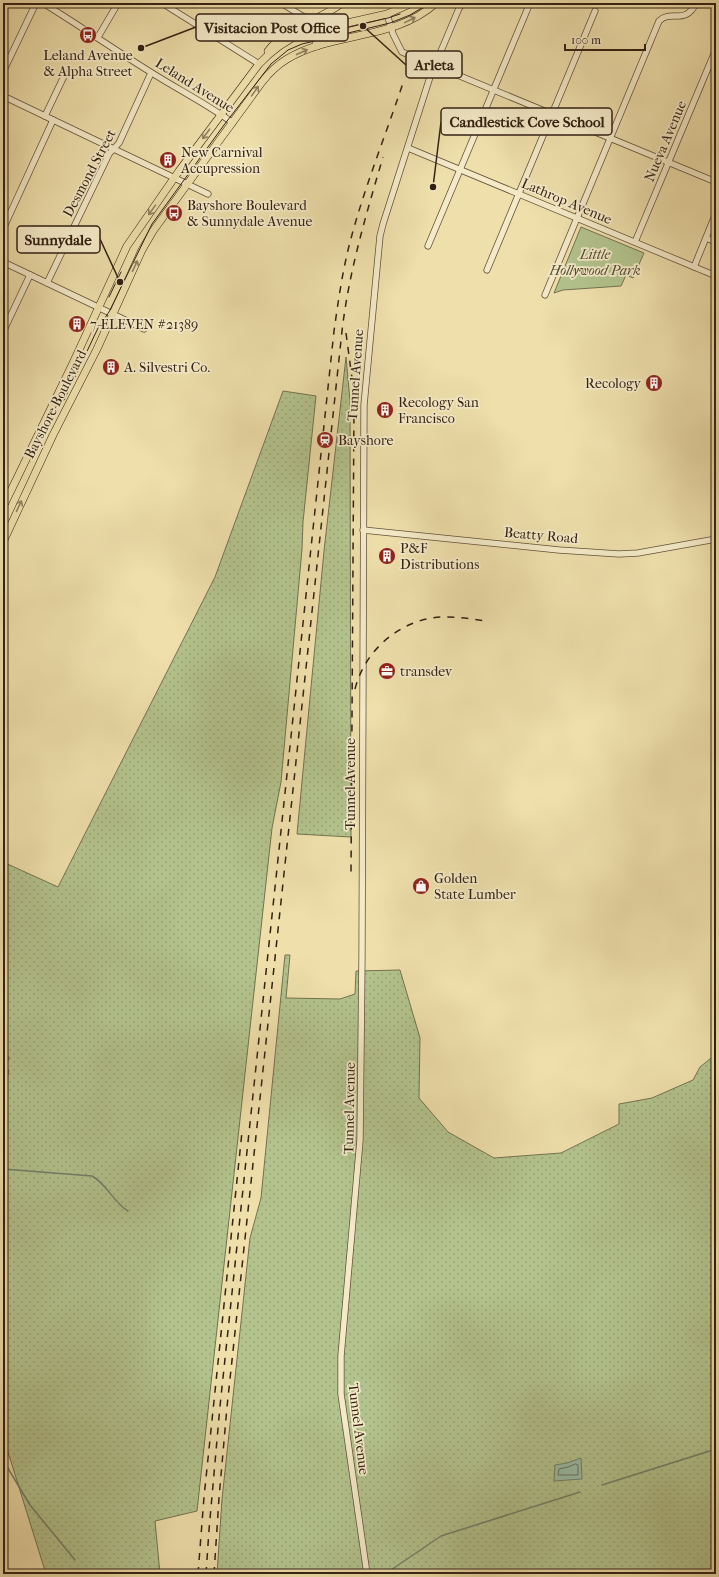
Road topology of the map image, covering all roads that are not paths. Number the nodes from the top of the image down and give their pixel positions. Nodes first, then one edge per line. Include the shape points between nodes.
1 (36, 3) edge
2 (43, 3) edge
3 (118, 3) edge
4 (162, 3) edge
5 (282, 3) edge
6 (342, 3) edge
7 (412, 3) edge
8 (436, 3) edge
9 (530, 3) edge
10 (621, 3) edge
11 (642, 3) edge
12 (696, 3) edge
13 (461, 4) edge
14 (595, 11) dead end
15 (387, 14) junction
16 (308, 22) junction
17 (391, 28) junction
18 (312, 30) junction
19 (98, 37) junction
20 (317, 46) junction
21 (716, 49) edge
22 (259, 64) junction
23 (435, 64) junction
24 (3, 72) edge
25 (151, 73) junction
26 (65, 74) dead end
27 (494, 89) junction
28 (3, 96) edge
29 (552, 113) junction
30 (221, 114) junction
31 (45, 116) junction
32 (54, 120) junction
33 (233, 123) junction
34 (611, 138) junction
35 (408, 148) junction
36 (114, 149) junction
37 (669, 162) junction
38 (460, 169) junction
39 (174, 178) junction
40 (716, 182) edge
41 (187, 184) junction
42 (208, 194) dead end
43 (519, 194) junction
44 (716, 213) edge
45 (577, 218) junction
46 (3, 229) edge
47 (706, 238) junction
48 (635, 242) junction
49 (716, 242) edge
50 (428, 246) dead end
51 (3, 262) edge
52 (694, 267) junction
53 (487, 270) dead end
54 (30, 275) junction
55 (716, 276) edge
56 (47, 283) junction
57 (545, 295) dead end
58 (98, 307) junction
59 (113, 314) junction
60 (144, 329) dead end
61 (3, 332) edge
62 (3, 507) edge
63 (363, 530) junction
64 (716, 539) edge
65 (3, 542) edge
66 (367, 1574) edge

1 - 24 street
2 - 19 street, Leland Avenue
3 - 19 street
4 - 22 street
5 - 16 street
6 - 16 main road
7 - 15 main road, Bayshore Boulevard
17 -> 8 main road, Bayshore Boulevard via 425,12
9 - 27 street
10 - 11 street
12 - 34 street via 686,15 659,21
13 - 23 street, Tunnel Avenue
14 - 29 street
15 - 17 street
15 - 18 main road, Bayshore Boulevard
16 - 18 main road
16 - 22 main road via 273,44
17 - 20 main road, Bayshore Boulevard
17 - 23 street via 402,52
18 - 20 main road
18 - 22 main road, Bayshore Boulevard via 283,43
19 - 25 street, Leland Avenue
33 -> 20 main road, Bayshore Boulevard via 269,74 288,59
21 - 37 street, Nueva Avenue
22 - 30 main road, Bayshore Boulevard
23 - 27 street
23 - 35 street, Tunnel Avenue
25 - 30 street, Leland Avenue
25 - 36 street, Desmond Street
26 - 31 street
27 - 29 street
27 - 38 street
28 - 31 street
29 - 34 street
29 - 43 street
30 - 33 street, Leland Avenue
30 -> 39 main road, Bayshore Boulevard
31 - 32 street
32 - 36 street
32 - 46 street
33 - 41 main road, Bayshore Boulevard
34 - 37 street
34 - 45 street
35 - 38 street, Lathrop Avenue
35 - 63 street, Tunnel Avenue via 380,236 365,385
36 - 39 street
36 - 56 street, Desmond Street via 109,154
37 - 40 street
37 - 48 street, Nueva Avenue
38 - 43 street, Lathrop Avenue
38 - 50 street
39 - 41 street
39 -> 58 main road, Bayshore Boulevard via 127,246
41 - 42 street
59 -> 41 main road, Bayshore Boulevard via 153,230
43 - 45 street, Lathrop Avenue
43 - 53 street
44 - 47 street
45 - 48 street, Lathrop Avenue
45 - 57 street
47 - 49 street
47 - 52 street
48 - 52 street, Lathrop Avenue
51 - 54 street
52 - 55 street, Lathrop Avenue
54 - 56 street
54 - 61 street
56 - 58 street
58 - 59 street
58 - 62 main road, Bayshore Boulevard
59 - 60 street
65 -> 59 main road, Bayshore Boulevard
63 - 64 street, Beatty Road via 618,554 638,553
63 - 66 street, Tunnel Avenue via 360,1140 340,1376

